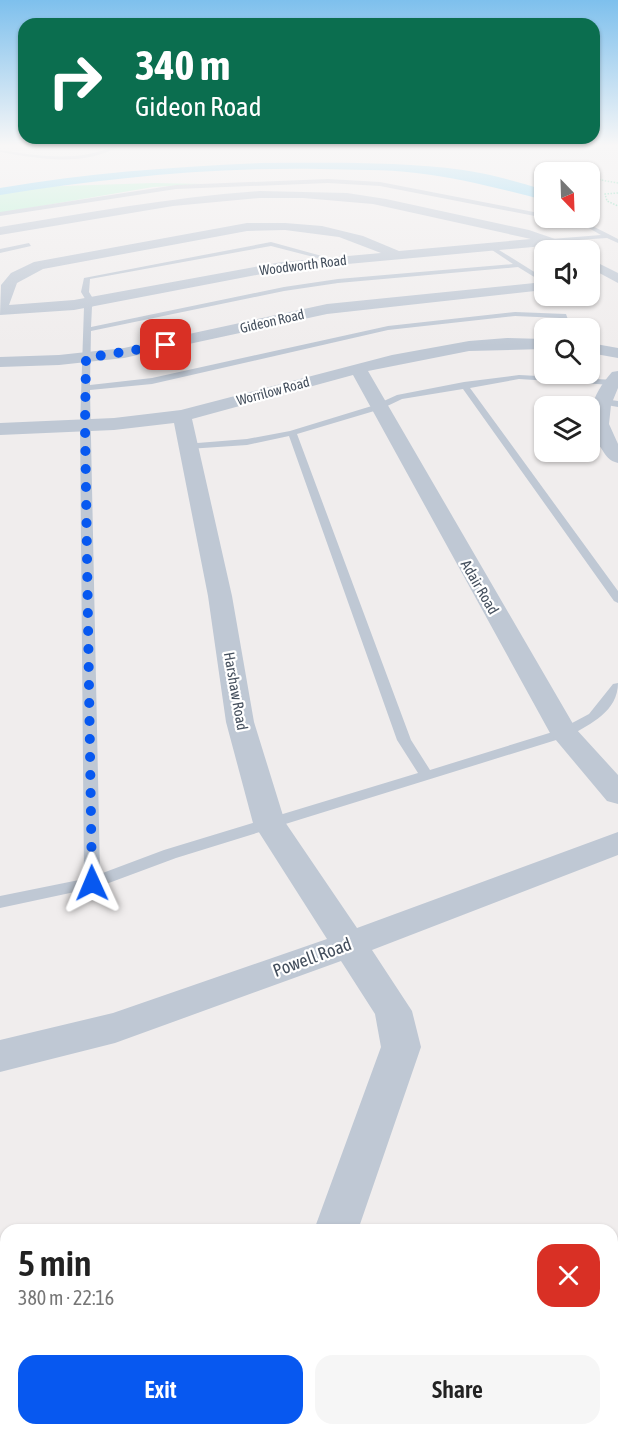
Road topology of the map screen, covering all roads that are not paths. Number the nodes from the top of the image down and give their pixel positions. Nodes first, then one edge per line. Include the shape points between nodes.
1 (102, 212) edge
2 (121, 212) edge
3 (427, 212) edge
4 (107, 214) junction
5 (127, 223) dead end
6 (593, 228) edge
7 (0, 231) edge
8 (146, 232) dead end
9 (608, 236) junction
10 (547, 240) edge
11 (562, 240) edge
12 (166, 241) junction
13 (618, 241) edge
14 (534, 243) edge
15 (29, 245) dead end
16 (491, 247) junction
17 (0, 251) edge
18 (395, 255) junction
19 (337, 261) junction
20 (520, 265) junction
21 (600, 269) edge
22 (534, 274) edge
23 (618, 279) edge
24 (5, 281) edge
25 (600, 281) edge
26 (534, 287) edge
27 (91, 302) junction
28 (0, 309) edge
29 (564, 318) edge
30 (87, 330) junction
31 (534, 344) edge
32 (600, 350) edge
33 (618, 353) edge
34 (86, 358) junction
35 (0, 362) edge
36 (358, 369) junction
37 (615, 379) edge
38 (464, 386) junction
39 (86, 388) junction
40 (611, 403) edge
41 (378, 407) junction
42 (182, 416) junction
43 (85, 425) junction
44 (0, 429) edge
45 (292, 433) junction
46 (188, 446) junction
47 (618, 457) edge
48 (618, 599) edge
49 (618, 687) edge
50 (564, 733) junction
51 (426, 775) junction
52 (618, 794) edge
53 (269, 823) junction
54 (618, 843) edge
55 (92, 883) junction
56 (0, 902) edge
57 (348, 945) junction
58 (0, 1056) edge
59 (338, 1224) edge

1 - 4 lane
2 - 4 street
3 - 10 street
4 - 5 street
4 - 7 street
6 - 9 lane
8 - 12 street
9 - 11 lane, Woodworth Road
9 - 13 lane
12 - 18 street via 247,227 299,226 363,240
12 - 24 street via 39,265
14 - 16 street, Woodworth Road
15 - 17 lane
16 - 18 street, Woodworth Road
16 - 20 lane
18 - 19 street, Woodworth Road
19 - 27 street, Woodworth Road via 219,276
19 - 27 lane via 271,244 87,278 85,292
20 - 22 lane
20 - 30 lane via 295,287
21 - 23 street
23 - 25 street
24 - 28 street
26 - 34 street, Gideon Road via 327,309 166,345
27 - 28 street, Woodworth Road
27 - 30 lane
29 - 39 lane via 515,314 388,328 152,381
30 - 34 lane
31 - 36 street, Worrilow Road via 451,349
32 - 33 street
34 - 35 street, Gideon Road
34 - 39 lane
36 - 41 street, Adair Road
36 - 42 street, Worrilow Road
37 - 38 lane via 519,377
37 - 40 street via 606,391
38 - 41 lane via 400,397
38 - 48 lane
39 - 43 lane
40 - 47 street via 599,425
41 - 45 lane
41 - 50 street, Adair Road
42 - 43 street, Worrilow Road
42 - 46 street, Harshaw Road
43 - 44 street, Worrilow Road
43 - 55 lane
45 - 46 lane via 247,442
45 - 51 lane via 404,740
46 - 53 street, Harshaw Road via 220,596 240,722
49 - 50 lane via 594,717
50 - 51 lane
50 - 52 street, Adair Road
51 - 53 lane
53 - 55 lane
53 - 57 street, Harshaw Road
54 - 57 street, Powell Road
55 - 56 lane
57 - 58 street, Powell Road via 115,1028
57 - 59 street, Harshaw Road via 393,1011 401,1047

